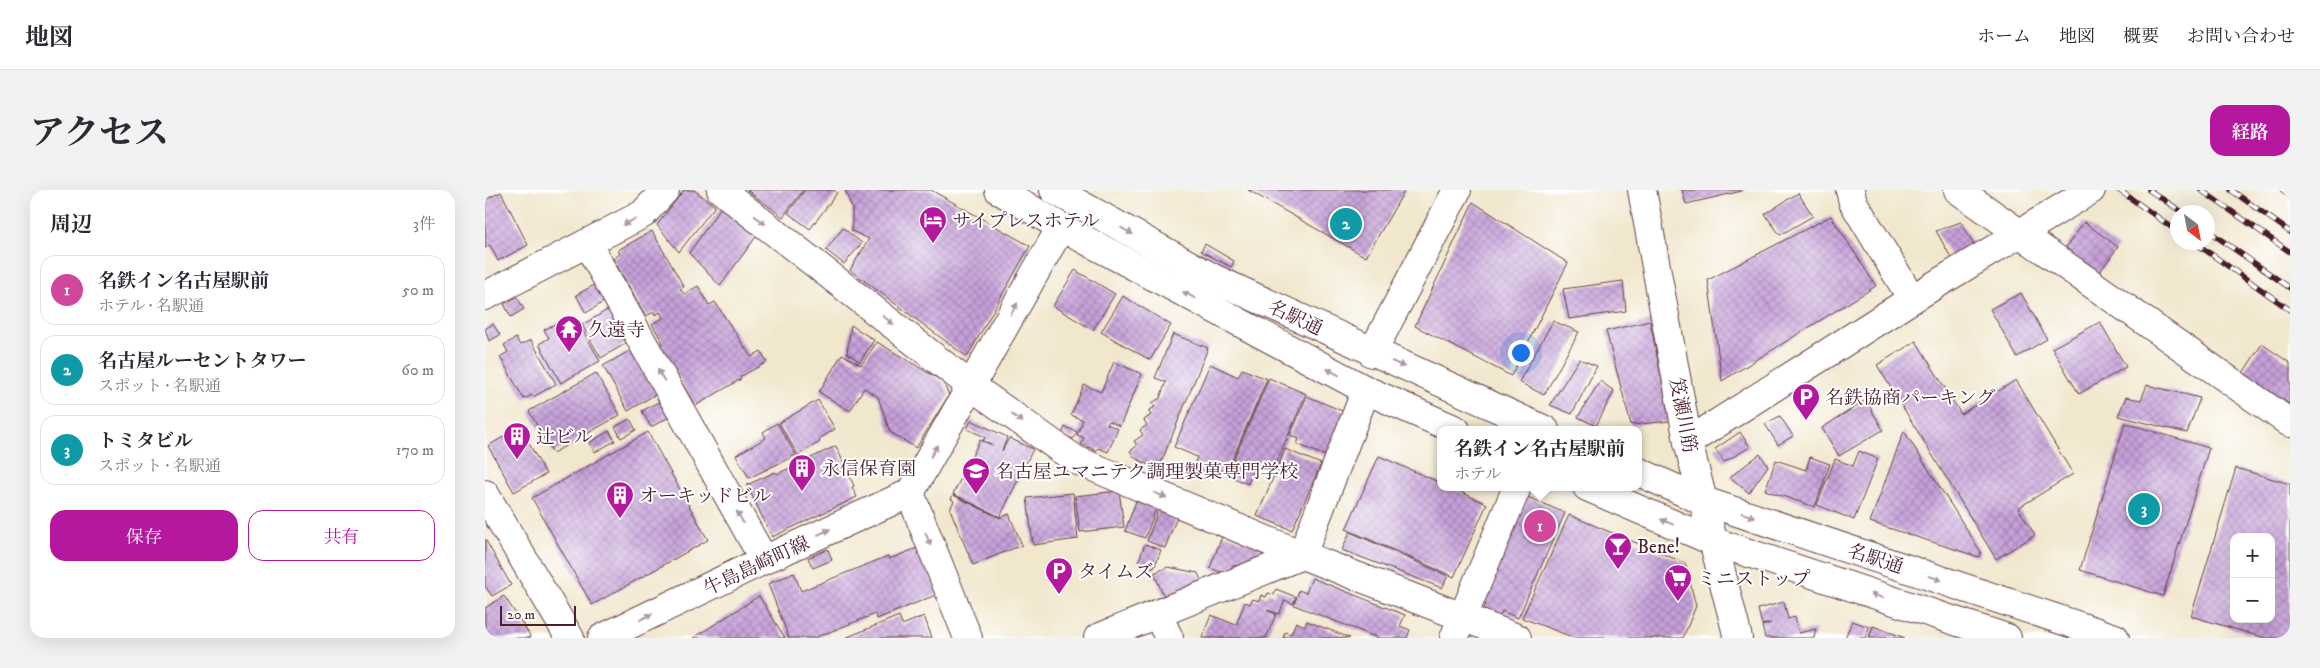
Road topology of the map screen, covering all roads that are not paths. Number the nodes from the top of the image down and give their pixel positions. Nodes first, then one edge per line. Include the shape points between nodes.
1 (665, 190) edge
2 (721, 190) edge
3 (999, 190) edge
4 (1054, 190) edge
5 (1457, 190) edge
6 (1642, 190) edge
7 (1850, 190) edge
8 (1958, 190) edge
9 (2091, 190) edge
10 (1061, 227) junction
11 (2021, 234) junction
12 (587, 243) junction
13 (485, 296) edge
14 (1912, 299) junction
15 (1372, 352) junction
16 (971, 386) junction
17 (1366, 390) junction
18 (2290, 423) edge
19 (1447, 426) edge
20 (1536, 426) edge
21 (1688, 442) junction
22 (1642, 473) edge
23 (1515, 491) edge
24 (1596, 491) edge
25 (910, 493) junction
26 (1701, 500) junction
27 (487, 503) edge
28 (1712, 541) junction
29 (1302, 555) junction
30 (764, 560) junction
31 (1163, 627) edge
32 (1458, 628) edge
33 (570, 638) edge
34 (602, 638) edge
35 (968, 638) edge
36 (1098, 638) edge
37 (1517, 638) edge
38 (1738, 638) edge
39 (2007, 638) edge
40 (2115, 638) edge

1 -> 12 street via 643,214
2 -> 16 street
3 - 10 street, 名駅通
4 -> 15 street, 名駅通 via 1215,279
5 - 15 street
6 - 21 street, 笈瀬川筋
7 - 14 street via 1853,202
8 - 11 street
9 - 11 street
16 -> 10 street
17 -> 10 street, 名駅通
11 - 14 street
11 - 18 street
12 - 13 street
30 -> 12 street
14 - 21 street
15 -> 20 street, 名駅通
25 -> 16 street
16 -> 29 street via 1076,460
17 - 19 street, 名駅通
17 - 29 street
21 - 26 street, 笈瀬川筋
22 - 26 street, 名駅通
23 - 32 street
28 -> 24 street, 名駅通
30 -> 25 street, 牛島島崎町線
25 -> 35 street
26 - 28 street, 笈瀬川筋
26 -> 40 street, 名駅通
27 - 33 street
28 - 38 street, 笈瀬川筋
39 -> 28 street, 名駅通
29 - 31 street
29 - 32 street
34 -> 30 street, 牛島島崎町線
31 - 36 street
32 - 37 street

